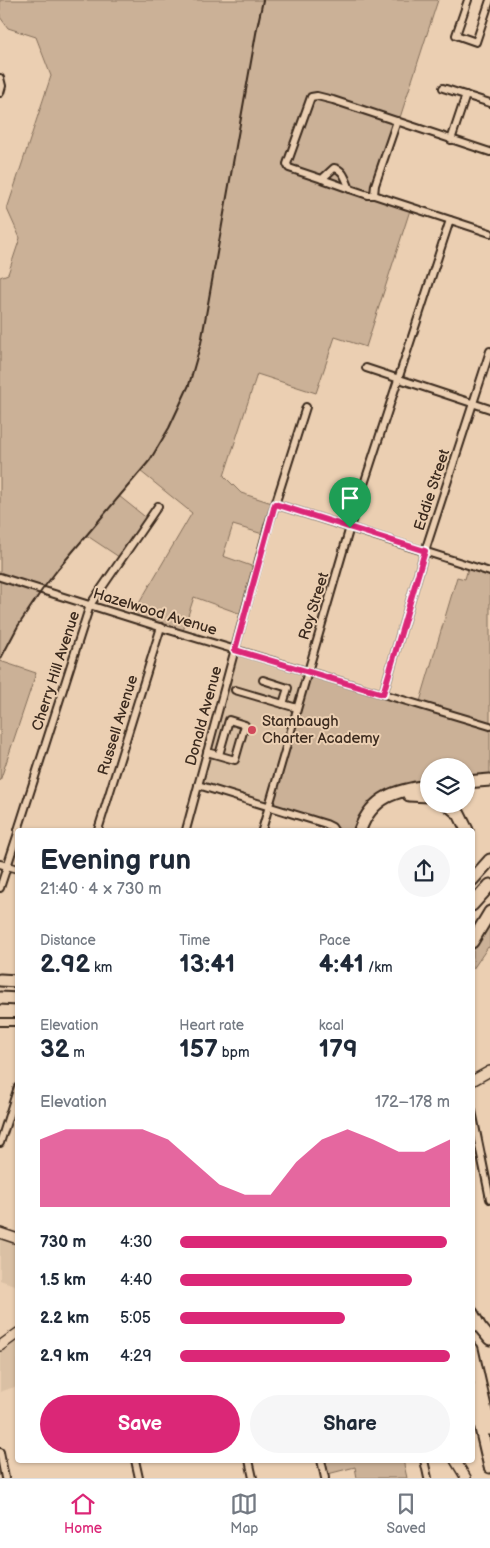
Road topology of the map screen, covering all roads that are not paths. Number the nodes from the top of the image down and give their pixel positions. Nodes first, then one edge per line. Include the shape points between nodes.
1 (468, 0) edge
2 (490, 0) edge
3 (0, 78) edge
4 (443, 88) dead end
5 (0, 93) edge
6 (466, 95) junction
7 (490, 103) edge
8 (398, 121) junction
9 (451, 140) junction
10 (490, 152) edge
11 (322, 179) junction
12 (350, 189) junction
13 (374, 195) junction
14 (450, 220) junction
15 (490, 233) edge
16 (490, 351) edge
17 (366, 368) dead end
18 (398, 378) junction
19 (473, 403) junction
20 (306, 407) dead end
21 (490, 409) edge
22 (275, 504) junction
23 (158, 506) dead end
24 (350, 528) junction
25 (425, 551) junction
26 (490, 572) edge
27 (0, 577) edge
28 (90, 605) junction
29 (161, 627) junction
30 (235, 650) junction
31 (307, 672) junction
32 (263, 680) dead end
33 (236, 690) dead end
34 (383, 694) junction
35 (283, 704) junction
36 (297, 708) junction
37 (490, 726) edge
38 (207, 752) junction
39 (219, 755) junction
40 (490, 780) edge
41 (475, 781) edge
42 (198, 785) junction
43 (420, 787) edge
44 (420, 795) edge
45 (269, 806) junction
46 (457, 813) edge
47 (19, 828) edge
48 (99, 828) edge
49 (187, 828) edge
50 (263, 828) edge
51 (332, 828) edge
52 (361, 828) edge
53 (369, 828) edge
54 (466, 828) edge
55 (15, 839) edge
56 (490, 860) edge
57 (4, 865) edge
58 (475, 877) edge
59 (490, 885) edge
60 (0, 888) edge
61 (475, 902) edge
62 (490, 912) edge
63 (475, 937) edge
64 (0, 980) edge
65 (15, 981) edge
66 (0, 998) edge
67 (15, 999) edge
68 (0, 1022) edge
69 (15, 1022) edge
70 (490, 1071) edge
71 (475, 1079) edge
72 (15, 1096) edge
73 (475, 1126) edge
74 (0, 1142) edge
75 (490, 1199) edge
76 (0, 1234) edge
77 (15, 1238) edge
78 (475, 1319) edge
79 (15, 1335) edge
80 (490, 1339) edge
81 (0, 1346) edge
82 (475, 1362) edge
83 (475, 1403) edge
84 (490, 1429) edge
85 (0, 1452) edge
86 (136, 1463) edge
87 (250, 1463) edge
88 (322, 1463) edge
89 (425, 1463) edge
90 (457, 1463) edge
91 (490, 1467) edge
92 (5, 1478) edge
93 (139, 1478) edge
94 (253, 1478) edge
95 (325, 1478) edge
96 (428, 1478) edge
97 (466, 1478) edge

1 - 2 street via 456,35 476,42
3 - 5 street
4 - 6 street
6 - 7 street
6 - 9 street
8 - 9 street
8 - 11 street via 311,97 288,166
8 - 13 street
9 - 10 street
11 - 12 street
11 - 12 street via 334,168 338,169
12 - 13 street
13 - 14 street
14 - 15 street
14 - 18 street, Roy Street
16 - 19 street, Eddie Street
17 - 18 street
18 - 19 street
18 - 24 street, Roy Street
19 - 21 street
19 - 25 street, Eddie Street
20 - 22 street, Donald Avenue
22 - 24 street
22 - 30 street, Donald Avenue
23 - 28 street, Cherry Hill Avenue
24 - 25 street
24 - 31 street, Roy Street
25 - 26 street
25 - 34 street, Eddie Street
27 - 28 street, Hazelwood Avenue
28 - 29 street, Hazelwood Avenue
28 - 47 street, Cherry Hill Avenue
29 - 30 street, Hazelwood Avenue
29 - 48 street, Russell Avenue
30 - 31 street, Hazelwood Avenue
30 - 38 street, Donald Avenue
31 - 34 street, Hazelwood Avenue
31 - 36 street, Roy Street
32 - 35 street via 288,688
33 - 35 street
34 - 37 street, Hazelwood Avenue
35 - 36 street
36 - 45 street, Roy Street
38 - 39 street
38 - 42 street, Donald Avenue
39 - 39 street via 235,760 245,725 229,720
40 - 41 highway
42 - 45 street
42 - 49 street, Donald Avenue
43 - 52 highway via 388,796 370,812
44 - 53 highway via 391,801 376,814
45 - 50 street, Roy Street
45 - 51 street
46 - 54 highway
55 - 57 street, Cherry Hill Avenue
56 - 58 highway
57 - 60 street, Cherry Hill Avenue
59 - 61 highway
62 - 63 highway
64 - 65 highway
66 - 67 highway
68 - 69 street
70 - 71 street
72 - 74 street
73 - 75 street
76 - 77 street
78 - 80 highway
79 - 81 street
82 - 84 highway
83 - 91 highway
85 - 92 street
86 - 93 street
87 - 94 street
88 - 95 street
89 - 96 street
90 - 97 street

